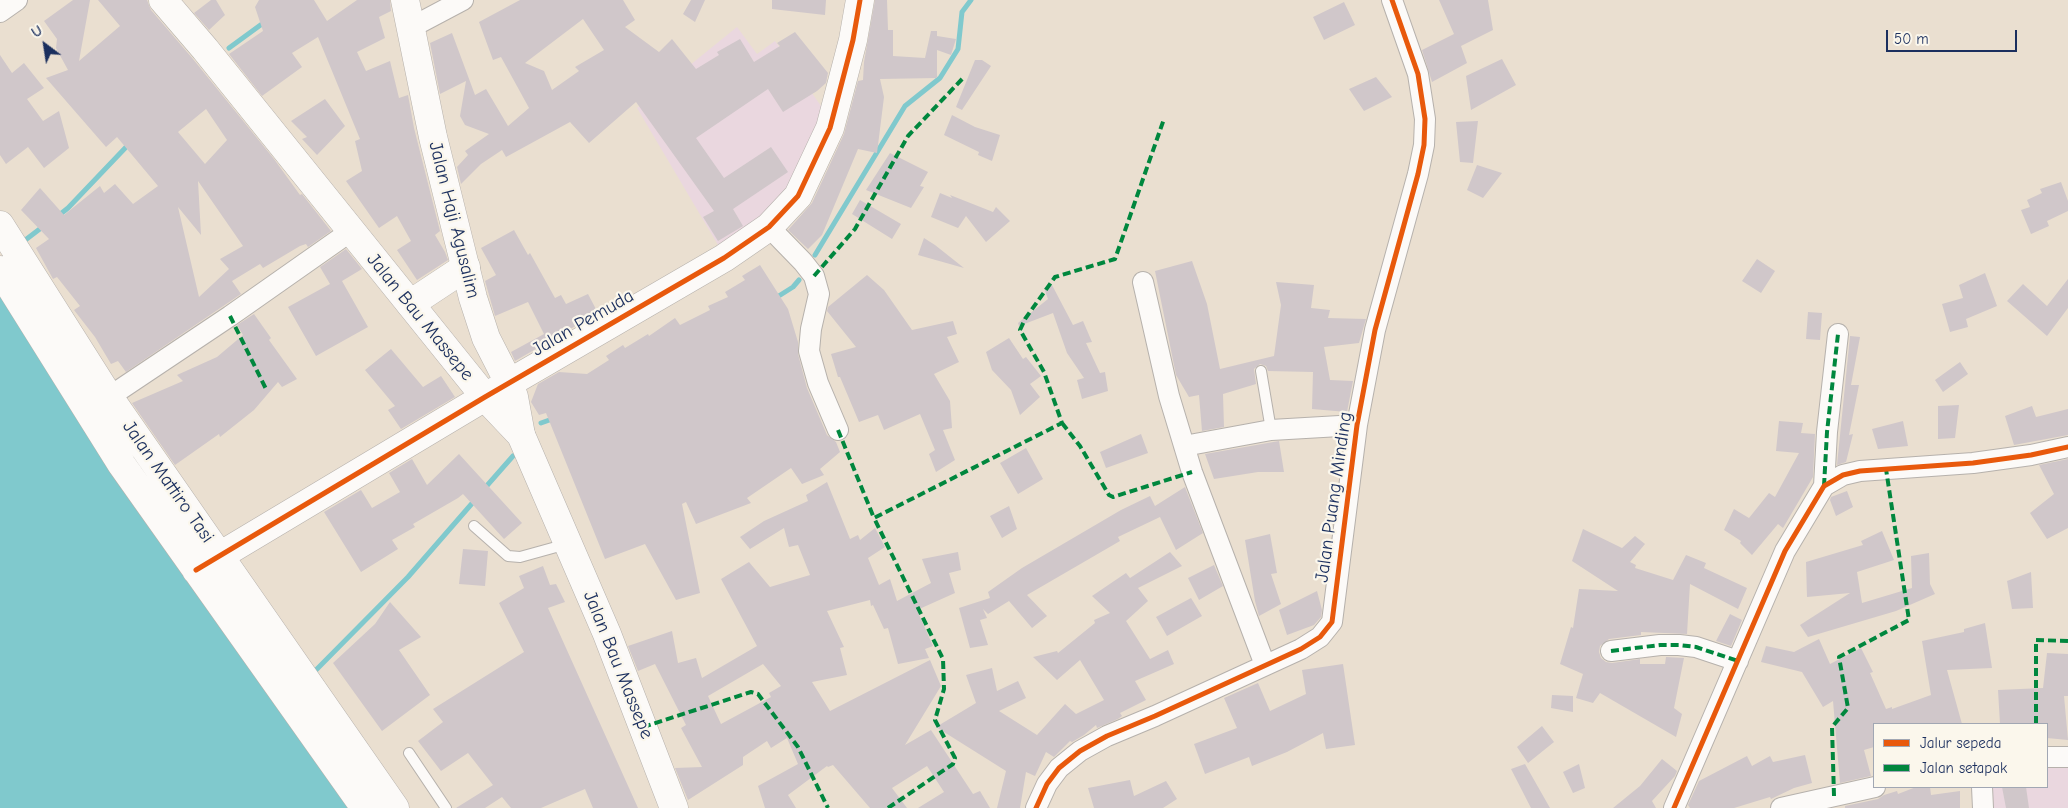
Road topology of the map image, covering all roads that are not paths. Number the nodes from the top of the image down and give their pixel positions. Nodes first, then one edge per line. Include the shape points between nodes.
1 (17, 0) edge
2 (163, 0) edge
3 (405, 0) edge
4 (463, 0) edge
5 (860, 0) edge
6 (1392, 0) edge
7 (0, 12) edge
8 (412, 27) junction
9 (0, 225) edge
10 (769, 227) junction
11 (351, 231) junction
12 (466, 267) junction
13 (0, 270) edge
14 (1143, 282) dead end
15 (410, 304) junction
16 (1838, 334) dead end
17 (1261, 371) dead end
18 (509, 383) junction
19 (109, 397) junction
20 (485, 397) junction
21 (1357, 425) junction
22 (838, 430) dead end
23 (1271, 430) junction
24 (521, 435) junction
25 (1184, 446) junction
26 (2068, 447) edge
27 (1824, 486) junction
28 (474, 526) dead end
29 (568, 544) junction
30 (220, 557) junction
31 (196, 570) junction
32 (1611, 651) dead end
33 (1738, 661) junction
34 (1265, 665) junction
35 (409, 753) dead end
36 (2048, 757) edge
37 (2068, 757) edge
38 (1873, 788) edge
39 (1982, 788) edge
40 (1836, 802) edge
41 (365, 808) edge
42 (395, 808) edge
43 (446, 808) edge
44 (674, 808) edge
45 (1036, 808) edge
46 (1674, 808) edge
47 (1781, 808) edge
48 (1983, 808) edge

1 - 7 street
2 - 11 main road, Jalan Bau Massepe
3 - 8 main road, Jalan Haji Agusalim
4 - 8 street
5 - 10 main road, Jalan Pemuda via 830,128 798,196
6 - 21 street, Jalan Puang Minding via 1418,74 1425,119 1424,145 1375,330
8 - 12 main road, Jalan Haji Agusalim via 433,137
9 - 19 main road, Jalan Mattiro Tasi
10 - 18 main road, Jalan Pemuda via 724,258
10 - 22 street via 814,276 819,294 809,351 818,383
11 - 15 main road, Jalan Bau Massepe
11 - 19 street
12 - 15 main road
12 - 18 main road, Jalan Haji Agusalim via 479,320
13 - 31 main road, Jalan Mattiro Tasi via 122,465
14 - 25 street
15 - 20 main road, Jalan Bau Massepe
16 - 27 street
17 - 23 lane
18 - 20 main road, Jalan Pemuda
18 - 24 main road, Jalan Haji Agusalim
19 - 30 main road, Jalan Mattiro Tasi
20 - 24 main road, Jalan Bau Massepe
20 - 30 main road, Jalan Pemuda
21 - 23 street
21 - 34 street, Jalan Puang Minding via 1332,622 1307,645
23 - 25 street
24 - 29 main road, Jalan Bau Massepe
25 - 34 street
26 - 27 street via 1973,463 1860,471 1843,475
27 - 33 street via 1785,551
28 - 29 lane via 508,556 520,557
29 - 44 main road, Jalan Bau Massepe via 607,634
30 - 31 main road, Jalan Pemuda
30 - 42 main road, Jalan Mattiro Tasi
31 - 41 main road, Jalan Mattiro Tasi
32 - 33 street via 1679,645 1696,647
33 - 46 street
34 - 45 street, Jalan Puang Minding via 1080,751 1047,784
35 - 43 lane
36 - 37 street
38 - 40 street
39 - 48 street
40 - 47 street

